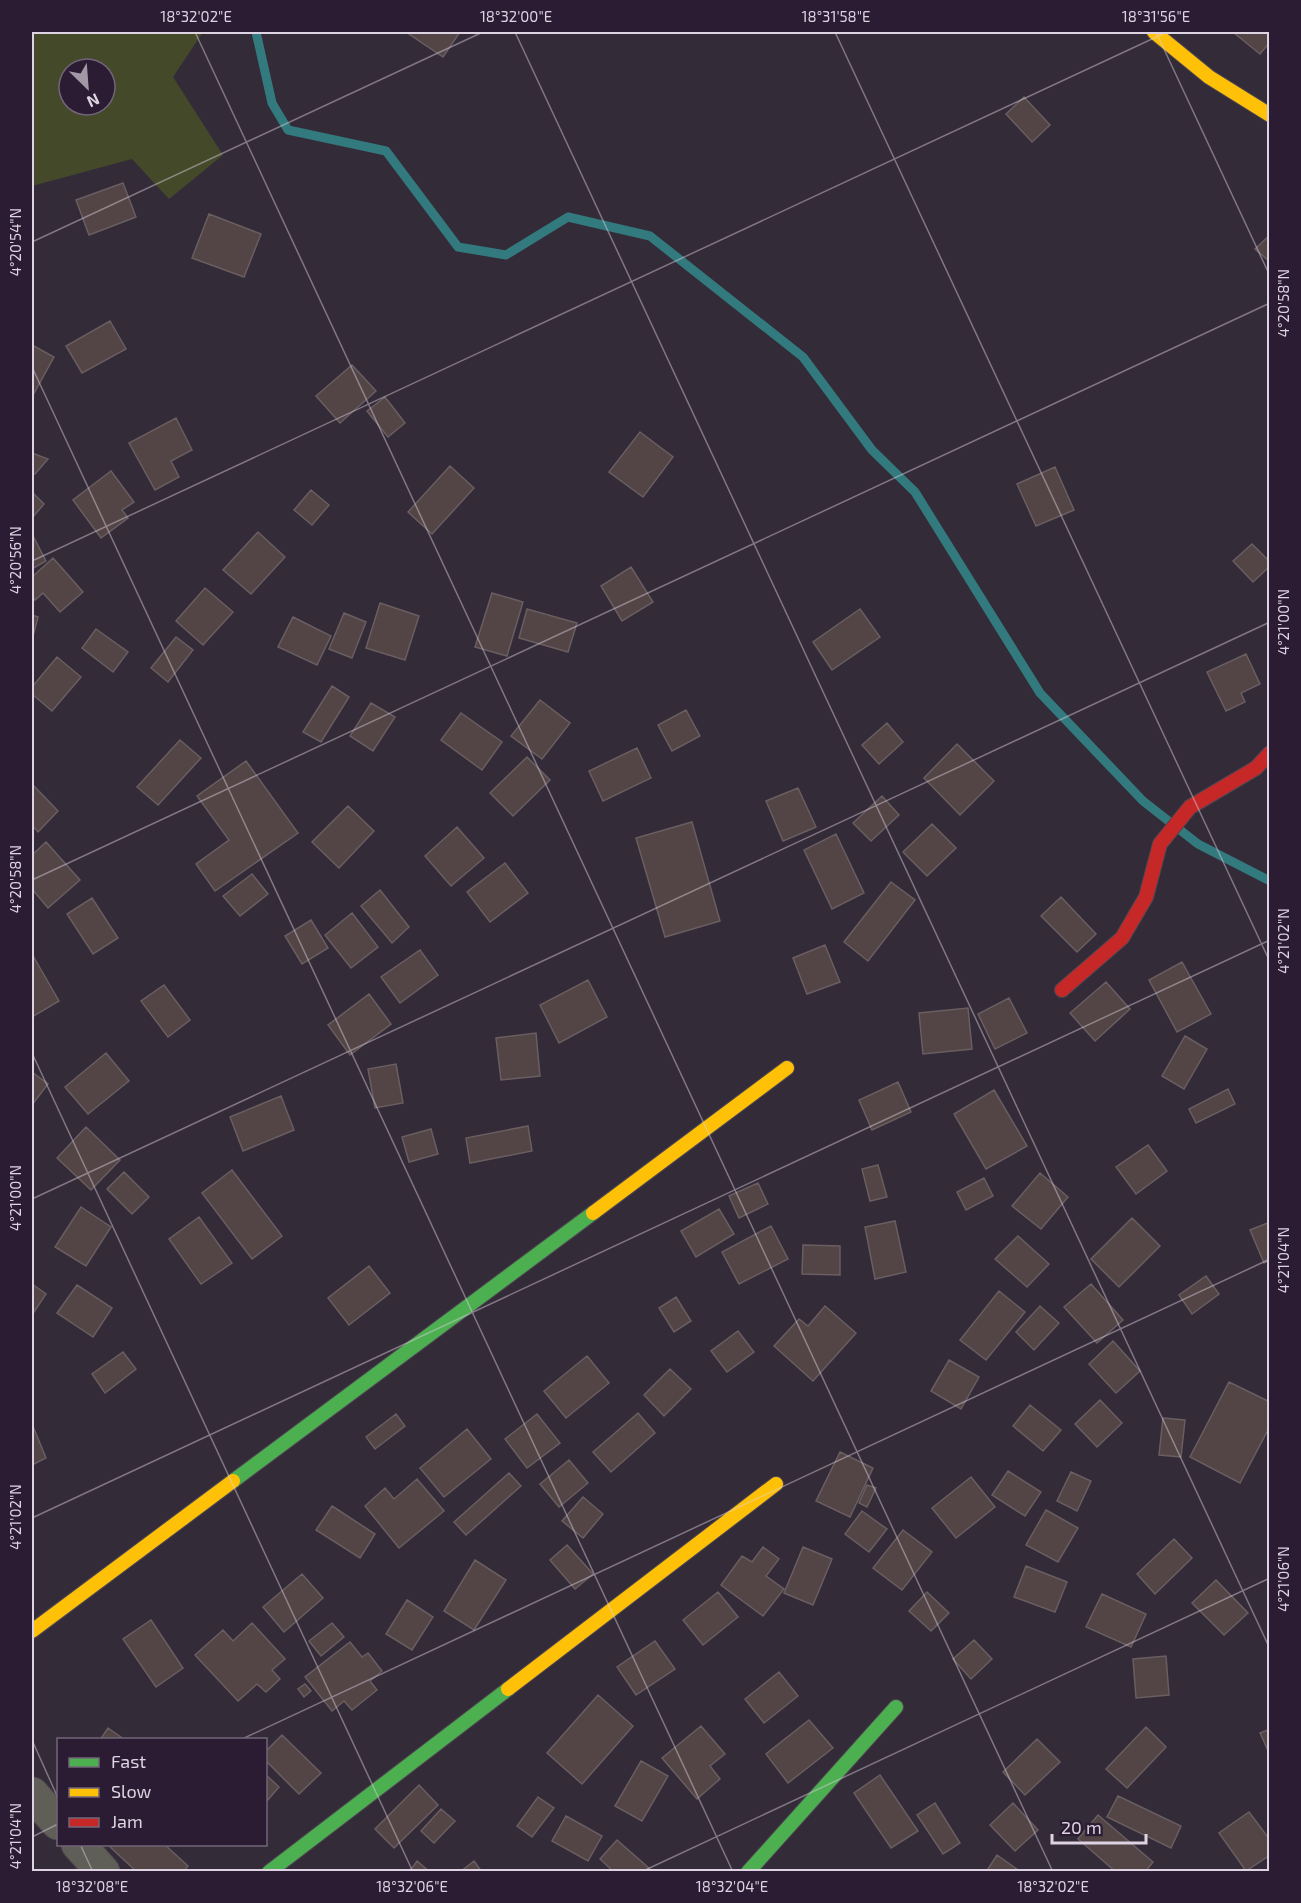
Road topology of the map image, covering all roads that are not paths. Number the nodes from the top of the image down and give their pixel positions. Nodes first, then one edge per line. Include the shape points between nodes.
1 (1154, 32) edge
2 (1269, 115) edge
3 (1269, 753) edge
4 (1062, 990) dead end
5 (787, 1068) dead end
6 (776, 1484) dead end
7 (32, 1631) edge
8 (896, 1707) dead end
9 (32, 1794) edge
10 (57, 1822) edge
11 (79, 1846) edge
12 (103, 1872) edge
13 (269, 1872) edge
14 (747, 1872) edge

1 - 2 street via 1178,54
3 - 4 street via 1256,768 1190,807 1160,844 1146,897 1122,938
5 - 7 street
6 - 13 street
8 - 14 street
9 - 10 street
11 - 12 street

